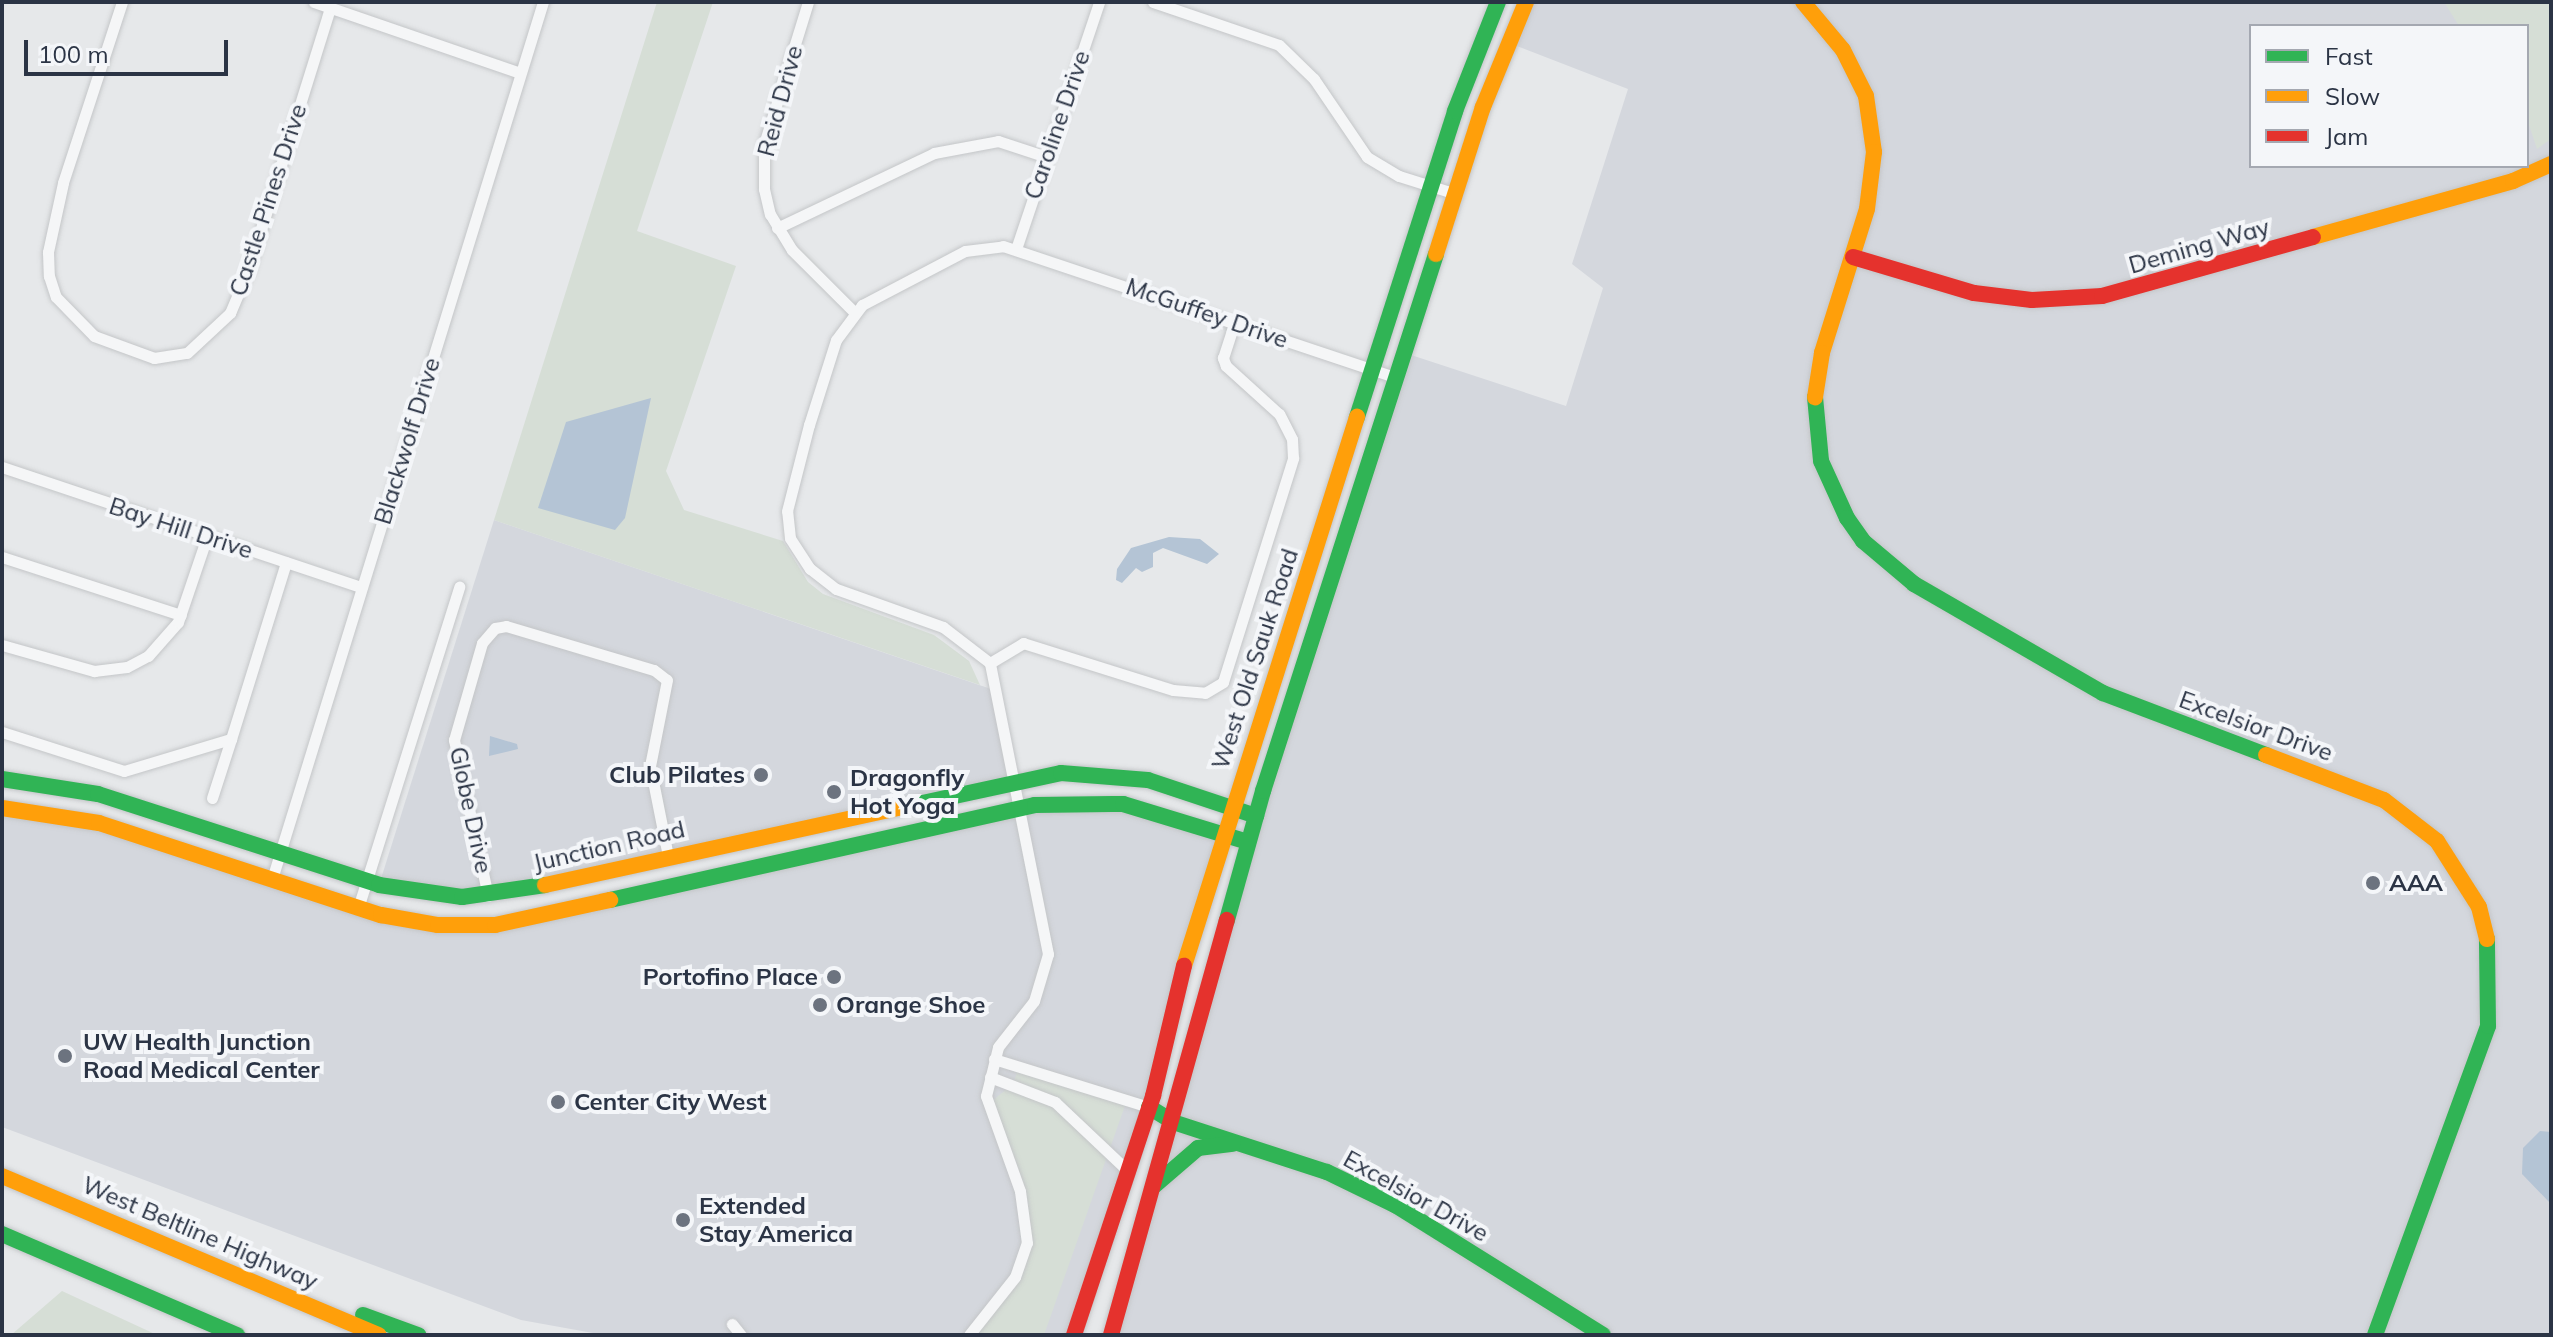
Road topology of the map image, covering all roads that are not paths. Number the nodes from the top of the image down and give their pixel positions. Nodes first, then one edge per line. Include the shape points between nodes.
1 (122, 2) edge
2 (314, 2) edge
3 (543, 2) edge
4 (808, 2) edge
5 (1099, 2) edge
6 (1153, 2) edge
7 (1498, 2) edge
8 (1526, 2) edge
9 (1803, 2) edge
10 (330, 8) junction
11 (520, 73) junction
12 (1047, 157) junction
13 (2551, 164) edge
14 (1430, 187) junction
15 (1456, 194) junction
16 (777, 228) junction
17 (1016, 249) junction
18 (1853, 257) junction
19 (854, 312) junction
20 (1235, 322) junction
21 (1373, 370) junction
22 (1397, 378) junction
23 (2, 467) edge
24 (207, 537) junction
25 (2, 557) edge
26 (286, 562) junction
27 (361, 587) junction
28 (459, 587) dead end
29 (181, 615) junction
30 (2, 645) edge
31 (990, 663) junction
32 (2, 732) edge
33 (231, 739) junction
34 (2, 779) edge
35 (1012, 781) junction
36 (212, 798) dead end
37 (2, 808) edge
38 (1232, 808) junction
39 (1018, 809) junction
40 (1256, 816) junction
41 (1224, 835) junction
42 (1248, 842) junction
43 (280, 851) junction
44 (668, 856) junction
45 (272, 879) junction
46 (367, 881) junction
47 (488, 896) junction
48 (358, 908) junction
49 (994, 1059) junction
50 (990, 1077) junction
51 (1149, 1107) junction
52 (1173, 1122) junction
53 (1238, 1143) junction
54 (1127, 1170) junction
55 (2, 1176) edge
56 (1151, 1188) junction
57 (2, 1234) edge
58 (245, 1277) junction
59 (732, 1324) dead end
60 (235, 1334) edge
61 (379, 1335) edge
62 (418, 1335) edge
63 (741, 1335) edge
64 (969, 1335) edge
65 (1074, 1335) edge
66 (1111, 1335) edge
67 (1603, 1335) edge
68 (2375, 1335) edge

1 - 10 street, Castle Pines Drive via 63,183 48,252 56,297 73,320 117,348 154,358 187,353 230,313 249,268
2 - 10 street
3 - 11 street, Blackwolf Drive
4 - 16 street, Reid Drive via 764,144 764,189
5 - 12 street, Caroline Drive
6 - 14 street via 1279,45 1314,79 1367,157
7 - 14 main road, West Old Sauk Road
8 - 15 main road, West Old Sauk Road via 1483,107
9 - 18 main road, Excelsior Drive via 1830,30 1866,96 1872,181
10 - 11 street
11 - 27 street, Blackwolf Drive
12 - 16 street via 998,141 934,153
12 - 17 street, Caroline Drive
13 - 18 main road, Deming Way via 2513,181 2102,296 2032,300 1974,293
14 - 15 street
14 - 21 main road, West Old Sauk Road
15 - 22 main road, West Old Sauk Road
16 - 19 street, Reid Drive
17 - 19 street via 965,251
17 - 20 street, McGuffey Drive
18 - 68 main road, Excelsior Drive via 1817,375 1817,440 1847,518 1881,560 2112,697 2384,800 2437,841 2468,884 2491,955 2488,1026
19 - 31 street via 836,340 792,481 790,538 810,569 836,589 943,627
20 - 21 street, McGuffey Drive
20 - 31 street via 1223,358 1226,366 1279,414 1292,439 1293,458 1223,682 1205,693 1173,690 1023,643
21 - 22 street, McGuffey Drive
21 - 38 main road, West Old Sauk Road
22 - 40 main road, West Old Sauk Road
23 - 24 street, Bay Hill Drive
24 - 26 street, Bay Hill Drive
24 - 29 street
25 - 29 street
26 - 27 street, Bay Hill Drive
26 - 33 street
27 - 43 street, Blackwolf Drive
28 - 46 street
29 - 30 street via 167,641 148,656 106,672
31 - 35 street
32 - 33 street via 124,771
33 - 36 street
34 - 43 main road, Junction Road via 98,794
35 - 38 main road, Junction Road via 1061,773 1122,775
35 - 39 street
35 - 44 main road, Junction Road
37 - 45 main road via 99,823
38 - 40 main road, Junction Road
38 - 41 main road, West Old Sauk Road
39 - 41 main road via 1067,801 1123,804
39 - 48 main road via 495,925 438,925
39 - 49 street via 1048,954 1034,1001
40 - 42 main road, West Old Sauk Road
41 - 42 main road
41 - 51 main road, West Old Sauk Road via 1188,948
42 - 52 main road, West Old Sauk Road
43 - 45 street, Blackwolf Drive
43 - 46 main road, Junction Road
44 - 47 main road, Junction Road
44 - 47 street, Globe Drive via 650,766 667,680 654,670 506,626 487,634 454,740
45 - 48 main road
46 - 47 main road, Junction Road via 413,893
46 - 48 street
49 - 50 street
49 - 51 street
50 - 54 street via 1055,1102
50 - 64 street via 987,1105 1020,1191 1027,1243 1015,1277
51 - 52 main road, Excelsior Drive
51 - 54 main road, West Old Sauk Road
52 - 53 main road, Excelsior Drive
52 - 56 main road, West Old Sauk Road
53 - 56 main road via 1198,1148
53 - 67 main road, Excelsior Drive via 1327,1172 1395,1205
54 - 65 main road, West Old Sauk Road
55 - 58 main road, West Beltline Highway
56 - 66 main road, West Old Sauk Road
57 - 60 main road
58 - 61 main road, West Beltline Highway
58 - 62 main road
59 - 63 street

